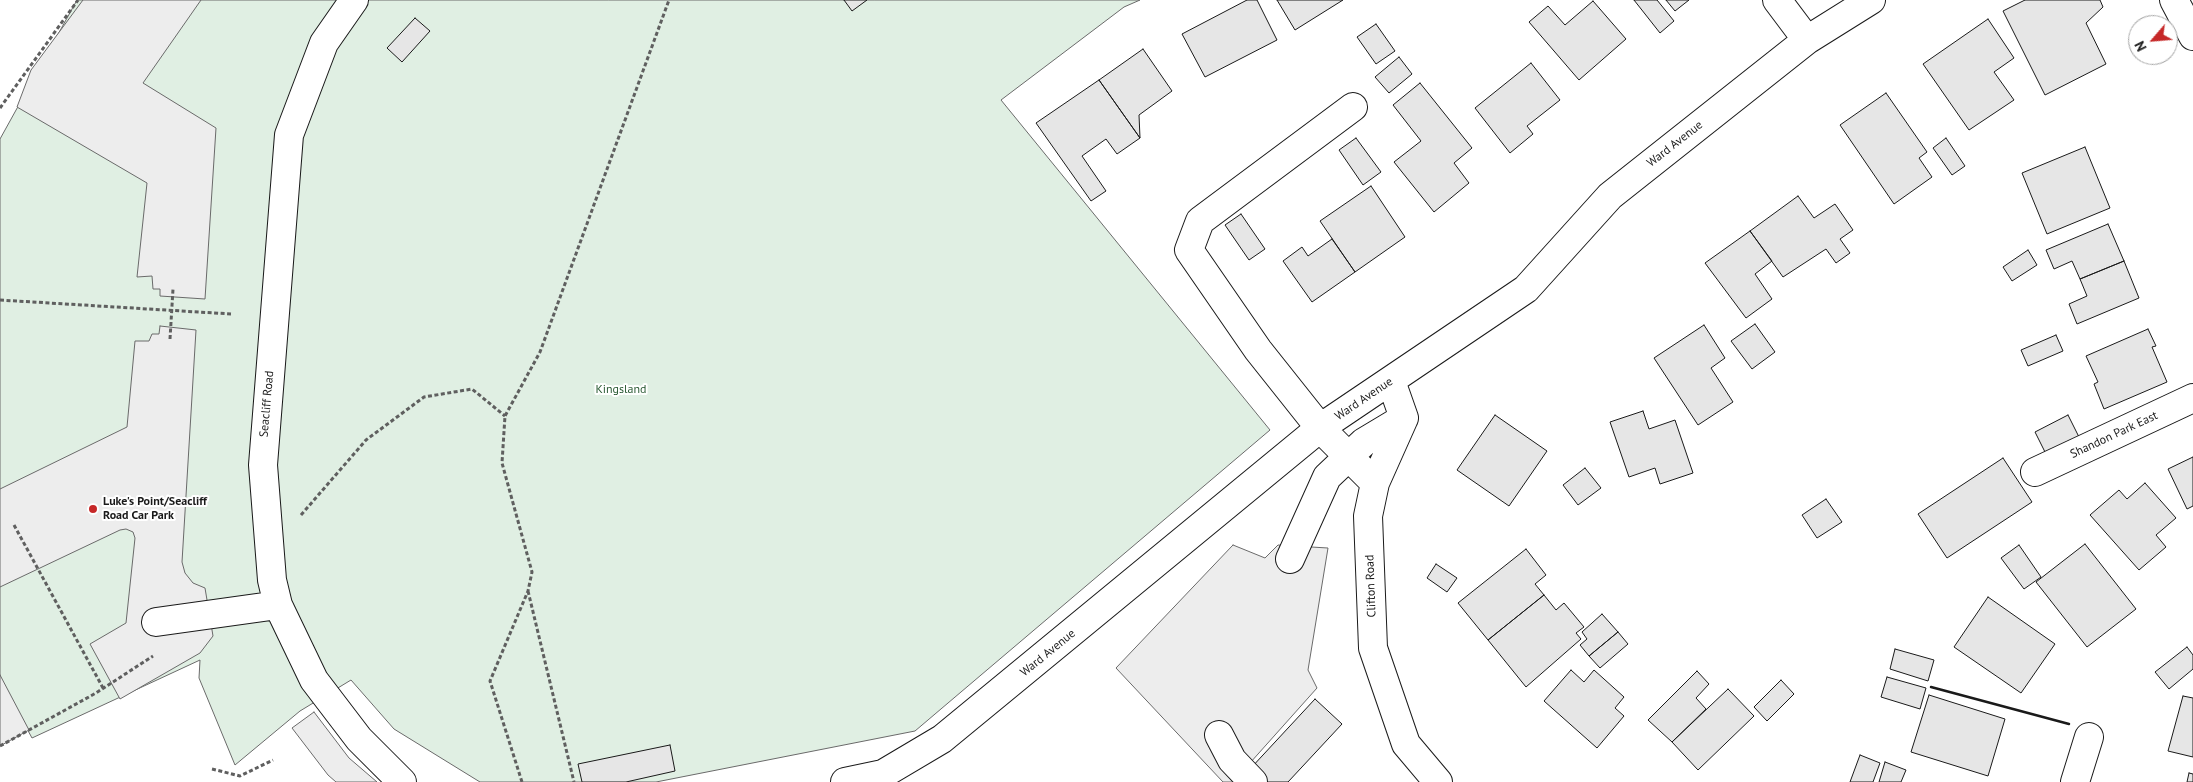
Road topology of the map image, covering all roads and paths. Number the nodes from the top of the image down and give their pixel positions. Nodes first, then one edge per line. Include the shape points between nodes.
1 (78, 0) edge
2 (354, 0) edge
3 (668, 0) edge
4 (1777, 0) edge
5 (1871, 0) edge
6 (2174, 0) edge
7 (2193, 36) edge
8 (1808, 40) junction
9 (1353, 107) dead end
10 (0, 108) edge
11 (173, 289) dead end
12 (0, 300) edge
13 (172, 311) junction
14 (231, 314) dead end
15 (170, 339) dead end
16 (1391, 381) junction
17 (2193, 398) edge
18 (505, 416) junction
19 (1404, 418) junction
20 (1320, 428) junction
21 (1346, 456) junction
22 (2035, 472) dead end
23 (1375, 483) junction
24 (299, 517) dead end
25 (14, 525) dead end
26 (1290, 558) dead end
27 (528, 591) junction
28 (278, 605) junction
29 (156, 622) dead end
30 (160, 651) dead end
31 (103, 688) junction
32 (1219, 735) dead end
33 (2089, 737) dead end
34 (0, 746) edge
35 (273, 760) dead end
36 (212, 769) dead end
37 (402, 782) edge
38 (522, 782) edge
39 (574, 782) edge
40 (845, 782) edge
41 (1253, 782) edge
42 (1438, 782) edge
43 (2075, 782) edge

1 - 10 path
2 - 28 street, Seacliff Road via 324,43 289,135 263,465 272,580
3 - 18 path via 540,352
4 - 8 street
5 - 8 street, Ward Avenue
6 - 7 street
8 - 16 street, Ward Avenue via 1610,196 1526,289
9 - 20 street via 1200,221 1189,250 1258,350
11 - 13 path
12 - 13 path
13 - 14 path
13 - 15 path
16 - 19 street
16 - 20 street, Ward Avenue
17 - 22 street, Shandon Park East
18 - 24 path via 472,389 424,397 366,440
18 - 27 path via 502,463 532,572
19 - 21 street
19 - 23 street, Clifton Road
20 - 21 street
20 - 40 street, Ward Avenue via 942,739 883,774
21 - 23 street
21 - 26 street via 1327,477
23 - 42 street, Clifton Road via 1368,516 1373,648 1406,744
25 - 31 path
27 - 38 path via 490,681
27 - 39 path
28 - 29 street
28 - 37 street, Seacliff Road via 314,680 359,739
30 - 31 path
31 - 34 path
32 - 41 street via 1232,760
33 - 43 street
35 - 36 path via 240,776

